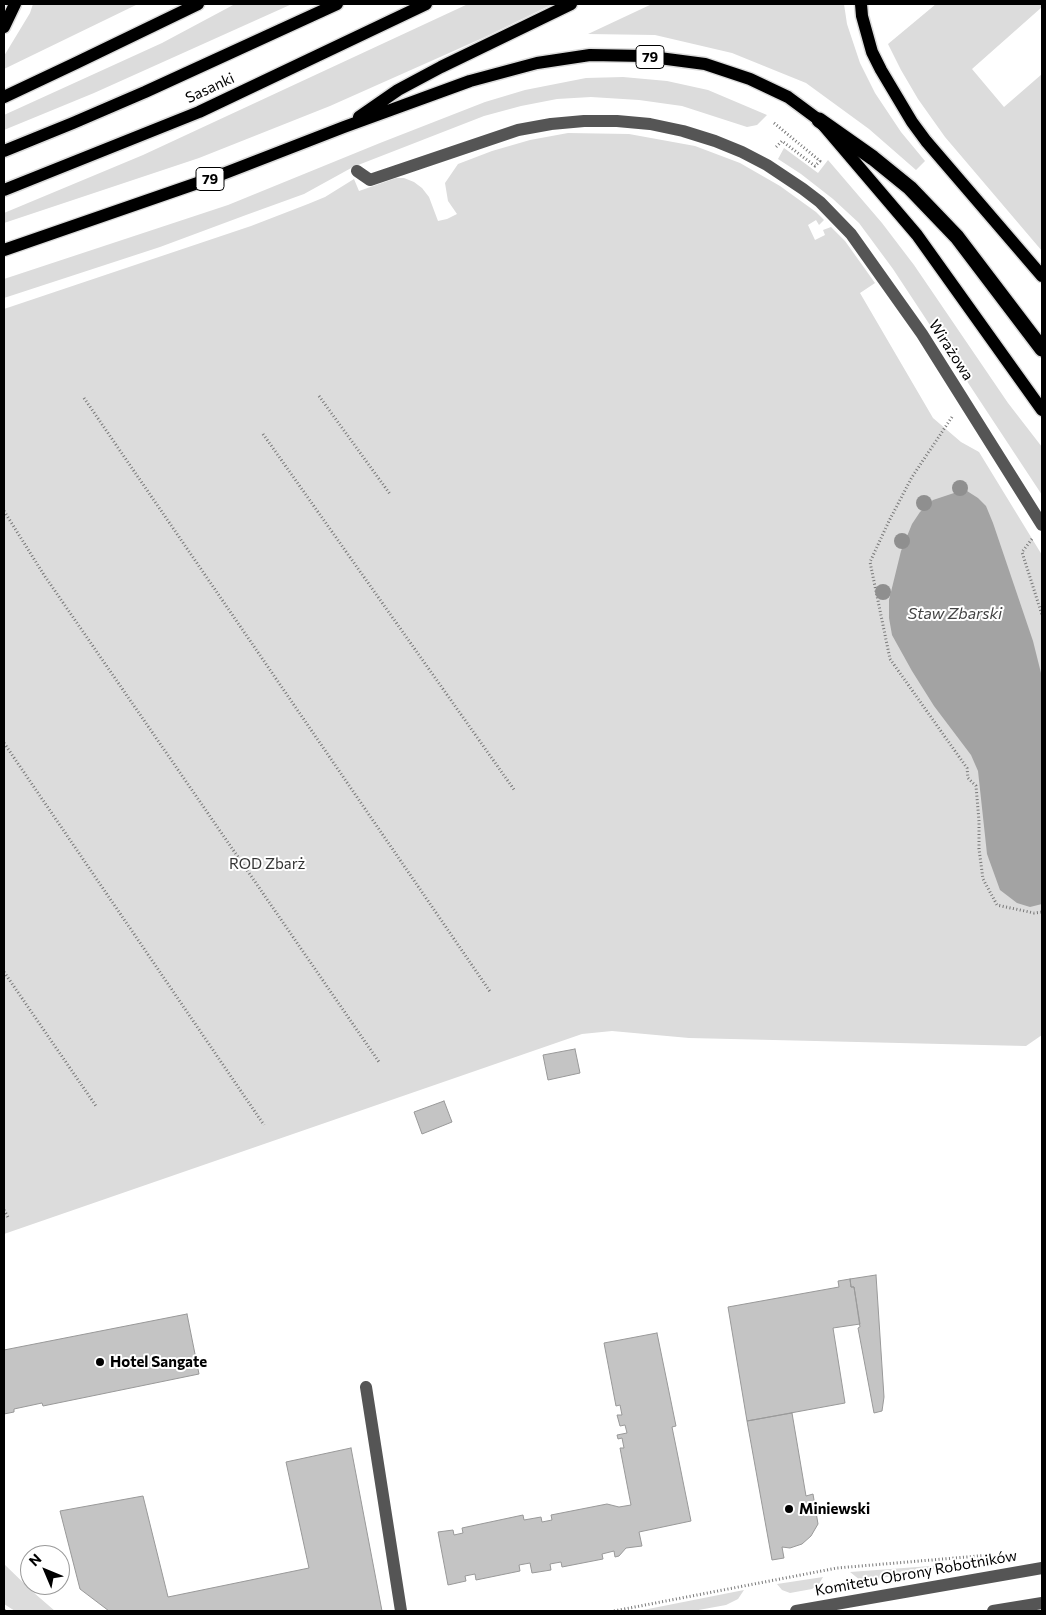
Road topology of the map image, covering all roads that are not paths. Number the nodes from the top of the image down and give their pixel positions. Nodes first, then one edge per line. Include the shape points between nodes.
1 (15, 4) edge
2 (198, 4) edge
3 (338, 4) edge
4 (426, 4) edge
5 (571, 4) edge
6 (861, 4) edge
7 (4, 27) edge
8 (4, 96) edge
9 (819, 120) junction
10 (344, 127) junction
11 (4, 151) edge
12 (357, 171) dead end
13 (4, 190) edge
14 (4, 250) edge
15 (1042, 276) edge
16 (1042, 349) edge
17 (1042, 410) edge
18 (1040, 528) edge
19 (366, 1387) dead end
20 (1042, 1568) edge
21 (1042, 1603) edge
22 (400, 1611) edge
23 (796, 1611) edge
24 (998, 1611) edge

1 - 7 main road
2 - 8 main road
3 - 11 main road, Sasanki via 136,96
4 - 13 main road, Sasanki via 199,112
5 - 10 main road via 398,90
6 - 15 main road via 872,52 912,122
9 - 10 main road, 79 via 788,98 750,78 705,64 644,56 590,55 537,63 470,81
9 - 16 highway, 79 via 910,188 958,237
9 - 17 main road via 917,235
10 - 14 main road, 79 via 215,178
12 - 18 street, Wirażowa via 370,180 518,130 584,121 650,124 683,131 715,141 767,165 820,202 851,234 964,399
19 - 22 street
20 - 23 street, Komitetu Obrony Robotników
21 - 24 street

